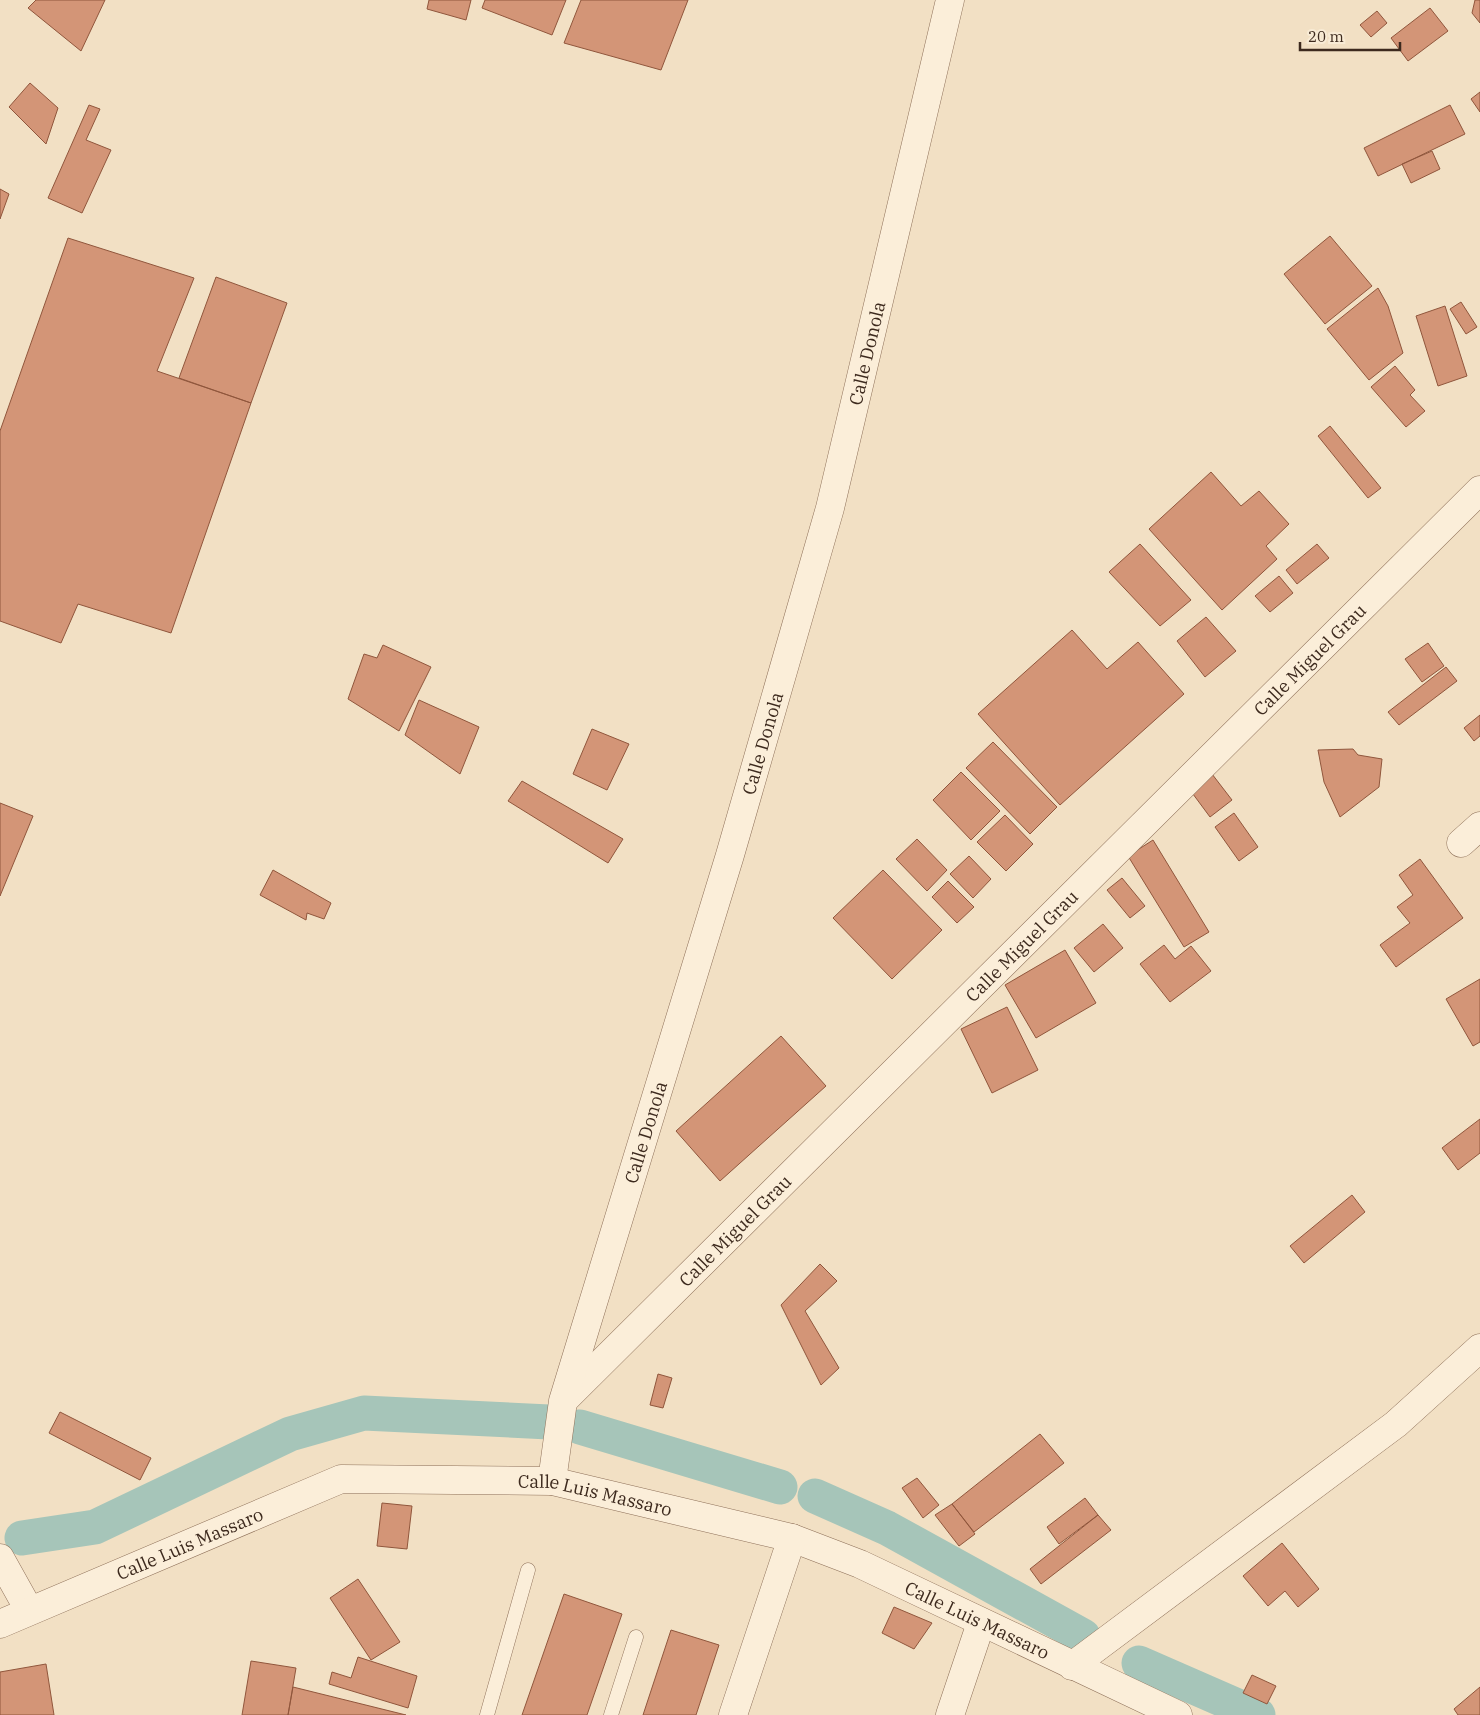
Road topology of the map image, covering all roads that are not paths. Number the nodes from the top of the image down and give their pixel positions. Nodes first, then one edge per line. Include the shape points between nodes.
1 (950, 0) edge
2 (1480, 490) edge
3 (1480, 1348) edge
4 (563, 1401) junction
5 (552, 1481) junction
6 (792, 1538) junction
7 (0, 1558) edge
8 (528, 1570) dead end
9 (29, 1610) junction
10 (981, 1623) junction
11 (0, 1624) edge
12 (636, 1637) dead end
13 (1072, 1666) junction
14 (487, 1715) edge
15 (611, 1715) edge
16 (732, 1715) edge
17 (950, 1715) edge
18 (1178, 1715) edge

1 - 4 street, Calle Donola via 830,508 730,855
2 - 4 street, Calle Miguel Grau
3 - 13 street via 1396,1424
4 - 5 street, Calle Donola
5 - 6 street, Calle Luis Massaro
5 - 9 street, Calle Luis Massaro via 341,1479
6 - 10 street, Calle Luis Massaro via 860,1564
6 - 16 street
7 - 9 street
8 - 14 lane
9 - 11 street, Calle Luis Massaro
10 - 13 street, Calle Luis Massaro
10 - 17 street
12 - 15 lane
13 - 18 street, Calle Luis Massaro

